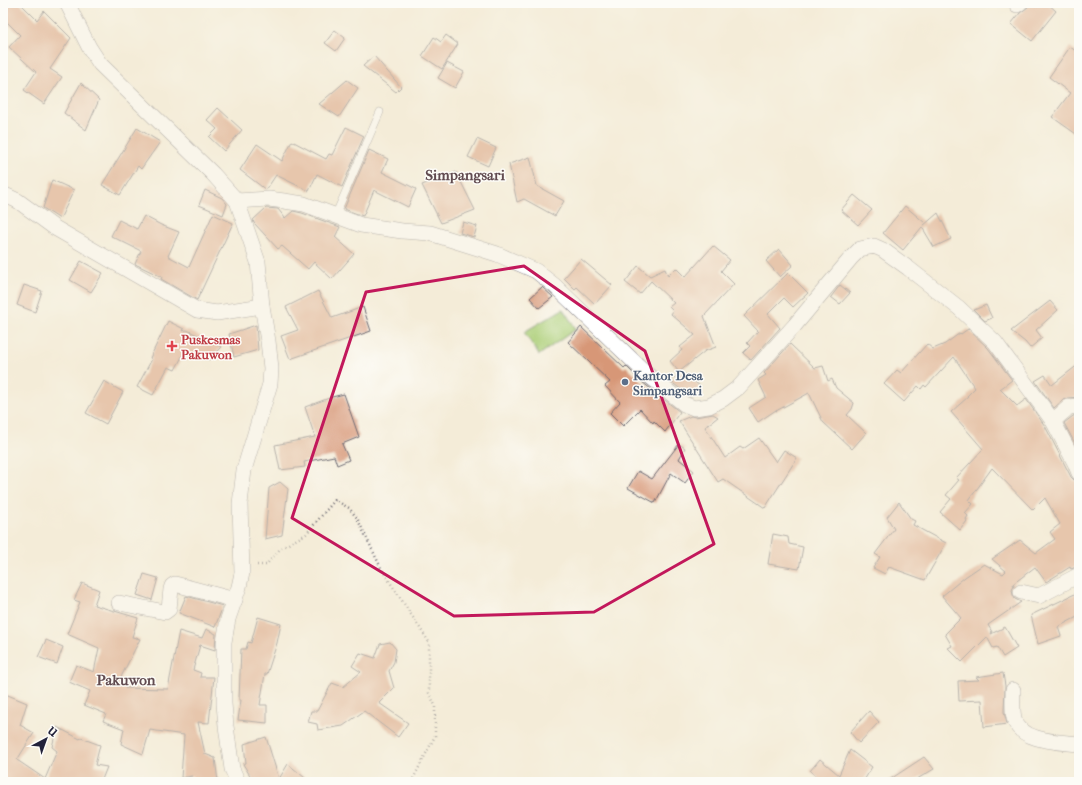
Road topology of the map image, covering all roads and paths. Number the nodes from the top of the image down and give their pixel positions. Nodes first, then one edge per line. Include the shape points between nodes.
1 (67, 3) edge
2 (380, 112) dead end
3 (3, 194) edge
4 (238, 201) junction
5 (335, 216) junction
6 (262, 306) junction
7 (1079, 406) edge
8 (1052, 421) junction
9 (1079, 473) edge
10 (242, 567) junction
11 (1079, 574) edge
12 (1021, 592) dead end
13 (235, 600) junction
14 (119, 603) dead end
15 (1013, 690) dead end
16 (1079, 744) edge
17 (238, 782) edge
18 (416, 782) edge

1 - 4 street via 100,64
2 - 5 lane
3 - 6 street via 18,201 55,228 197,310 217,313
4 - 5 street via 284,200 304,204
4 - 6 street via 258,262
5 - 8 street via 361,225 430,233 498,254 536,271 648,375 684,404 694,408 709,406 739,387 795,325 850,258 860,249 874,246 902,263 985,332
6 - 10 street via 271,368 270,384 244,470 240,504
7 - 8 street via 1069,407
8 - 9 street
10 - 13 street
10 - 18 path via 266,565 280,549 306,534 335,500 349,508 382,570 430,642 429,693 435,705 435,736 413,779
11 - 12 street via 1039,596
13 - 14 street via 175,584 172,586 169,608 165,612
13 - 17 street via 224,642 224,704 232,769
15 - 16 street via 1014,720 1020,728 1036,738

